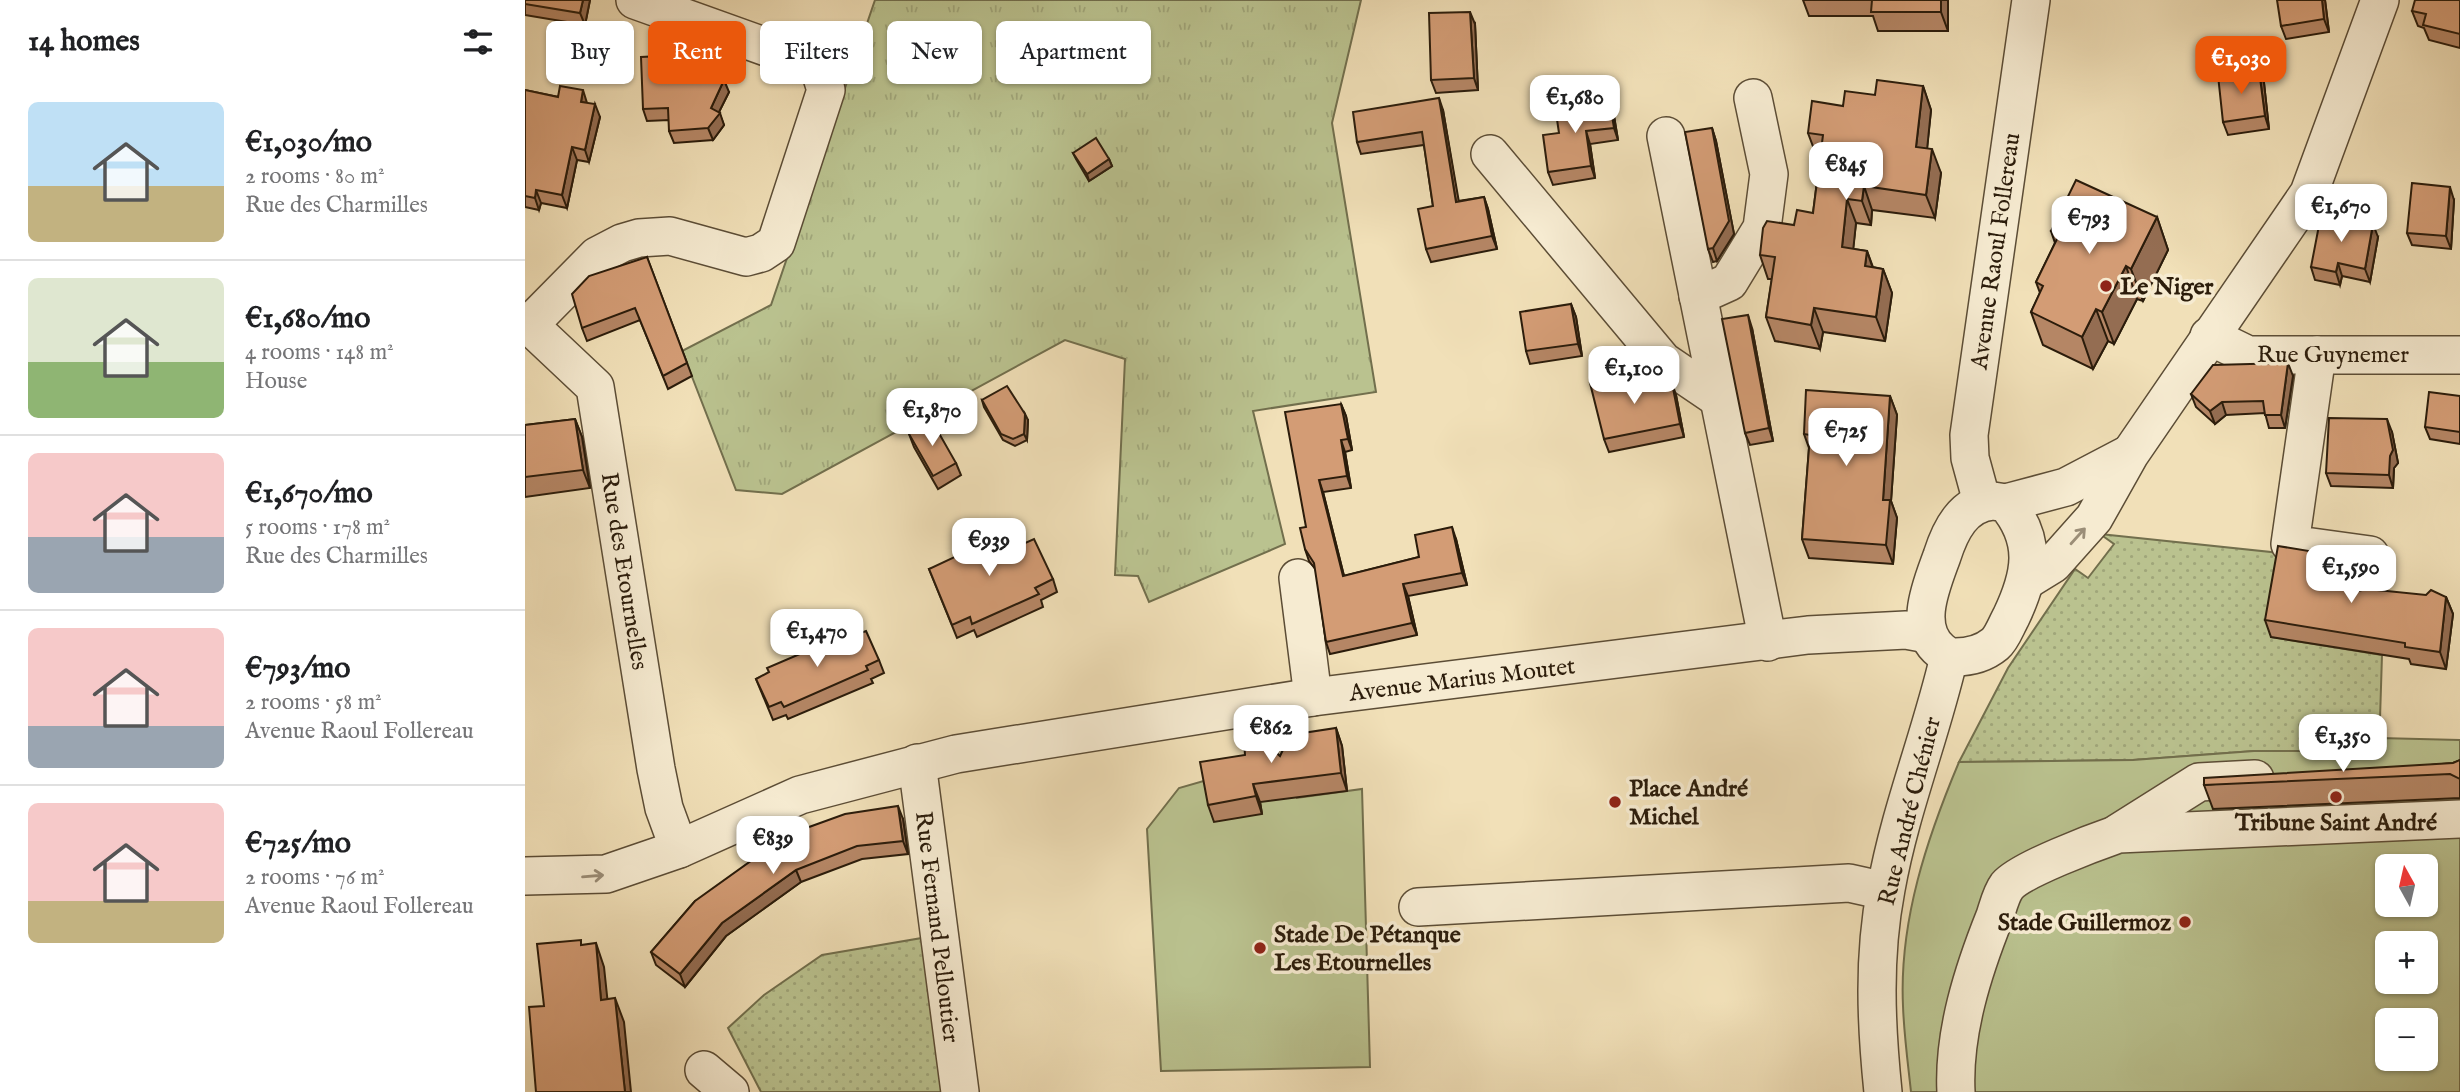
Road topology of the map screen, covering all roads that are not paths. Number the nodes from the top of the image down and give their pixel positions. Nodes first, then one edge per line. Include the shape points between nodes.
1 (635, 0) edge
2 (2031, 0) edge
3 (2380, 0) edge
4 (1753, 98) dead end
5 (1666, 136) dead end
6 (1490, 154) dead end
7 (1698, 296) junction
8 (528, 323) edge
9 (2209, 336) junction
10 (2317, 355) junction
11 (2460, 355) edge
12 (1719, 399) junction
13 (2130, 454) junction
14 (1994, 502) junction
15 (1298, 578) dead end
16 (2027, 580) junction
17 (2363, 589) edge
18 (1768, 642) junction
19 (1938, 645) junction
20 (1313, 697) junction
21 (917, 763) junction
22 (2295, 776) edge
23 (2460, 819) edge
24 (2117, 834) junction
25 (679, 849) junction
26 (525, 876) edge
27 (1885, 891) junction
28 (1418, 907) dead end
29 (960, 1092) edge
30 (1882, 1092) edge
31 (1956, 1092) edge

1 - 8 street via 811,63 821,74 826,90 776,243 746,257 670,236 622,243 597,256
2 - 14 street, Avenue Raoul Follereau via 1969,435 1970,458
3 - 9 street via 2309,193
4 - 7 street via 1769,174 1762,228 1729,282
5 - 7 street
6 - 12 street via 1663,360
7 - 12 street
8 - 25 street, Rue des Etournelles via 594,387 597,397 656,769
9 - 10 street, Rue Guynemer via 2248,355
9 - 13 street
10 - 11 street, Rue Guynemer
10 - 17 street via 2290,544 2370,555
12 - 18 street
13 - 14 street via 2066,487
16 -> 13 street via 2053,564 2094,518
14 - 16 street via 2019,519 2028,551
14 - 19 street via 1951,528 1928,597
15 - 20 street
16 - 19 street via 1998,642 1986,651 1968,657
18 - 19 street, Avenue Marius Moutet via 1906,630
18 - 20 street, Avenue Marius Moutet
19 - 27 street, Rue André Chénier
20 - 21 street, Avenue Marius Moutet
21 - 25 street, Avenue Marius Moutet via 800,795
21 - 29 street, Rue Fernand Pelloutier
22 - 24 street via 2199,782
23 - 24 street
24 - 31 street via 2069,851 2007,886 1963,1015 1955,1063
26 -> 25 street, Avenue Marius Moutet via 606,874
27 - 28 street via 1849,883
27 - 30 street, Rue André Chénier via 1877,966

